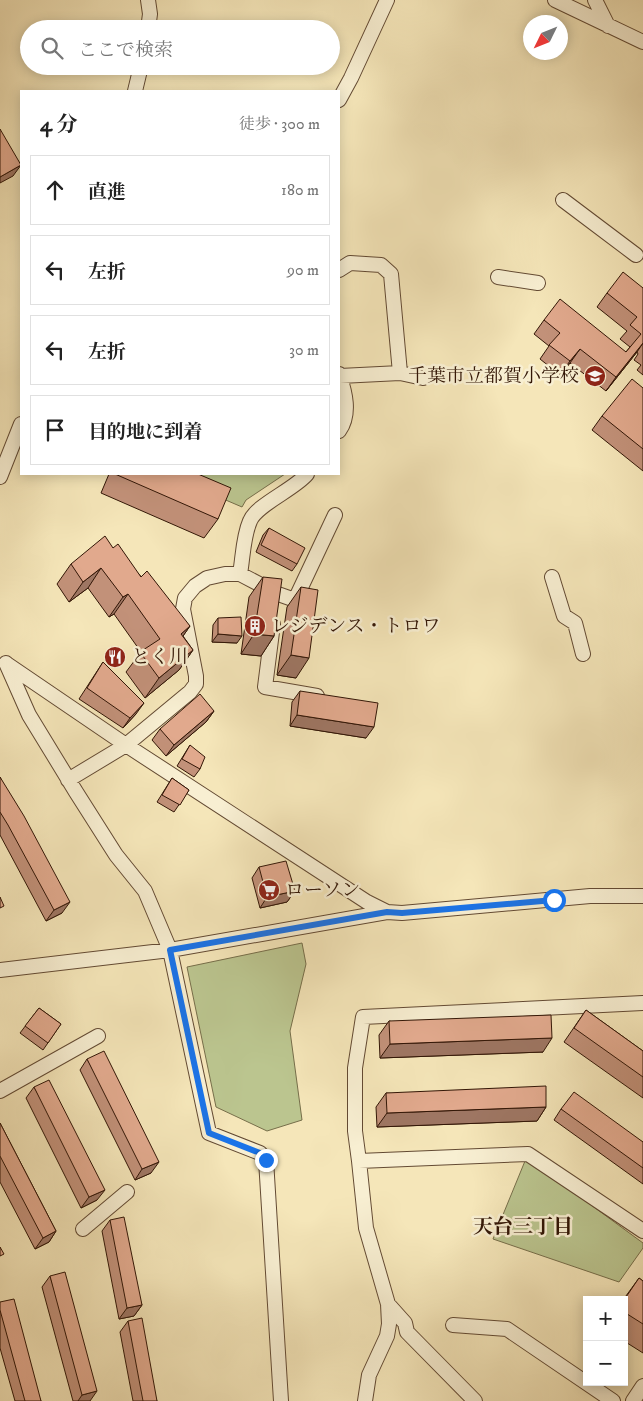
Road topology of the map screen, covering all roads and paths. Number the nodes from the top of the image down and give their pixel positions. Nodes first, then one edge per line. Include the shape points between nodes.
1 (148, 0) edge
2 (387, 0) edge
3 (555, 0) edge
4 (595, 0) edge
5 (149, 20) edge
6 (608, 26) junction
7 (643, 42) edge
8 (139, 75) edge
9 (135, 90) edge
10 (340, 98) edge
11 (563, 200) dead end
12 (636, 255) dead end
13 (340, 269) edge
14 (498, 278) dead end
15 (538, 283) dead end
16 (400, 373) junction
17 (340, 375) edge
18 (340, 378) edge
19 (423, 378) dead end
20 (20, 427) edge
21 (340, 430) edge
22 (306, 475) edge
23 (0, 477) edge
24 (335, 515) dead end
25 (240, 574) junction
26 (552, 577) dead end
27 (278, 594) junction
28 (583, 654) dead end
29 (3, 661) edge
30 (332, 699) edge
31 (126, 745) junction
32 (68, 780) junction
33 (643, 896) edge
34 (387, 912) junction
35 (170, 950) junction
36 (0, 970) edge
37 (643, 1003) edge
38 (98, 1036) dead end
39 (0, 1091) edge
40 (359, 1161) junction
41 (128, 1192) dead end
42 (642, 1227) edge
43 (83, 1229) dead end
44 (388, 1304) junction
45 (453, 1325) dead end
46 (643, 1386) edge
47 (281, 1401) edge
48 (365, 1401) edge
49 (475, 1401) edge
50 (613, 1401) edge
51 (633, 1401) edge

1 - 5 street
2 - 10 street
3 - 6 street
4 - 6 street
6 - 7 street
8 - 9 street
11 - 12 street
13 - 16 street via 350,263 381,265 391,274
14 - 15 street
16 - 17 street
16 - 19 street
18 - 21 street via 346,399 344,424
20 - 23 street
22 - 25 street via 256,512 250,521
24 - 27 street via 295,600
25 - 27 street
25 - 31 street via 207,578 185,598 183,610 196,684
26 - 28 street via 564,616 575,623
27 - 30 street via 265,686
29 - 31 street
29 - 32 street
31 - 32 street
31 - 34 street
32 - 35 street via 116,855 145,891
33 - 34 street via 590,896
34 - 35 street
35 - 36 street
35 - 47 street via 209,1133 260,1153 266,1160
37 - 40 street via 363,1017 355,1068 355,1131
38 - 39 street
40 - 42 street via 528,1154
40 - 44 street via 366,1228
41 - 43 street
44 - 48 street via 387,1336 369,1375
44 - 49 street via 405,1323 407,1332
45 - 50 street via 507,1328
46 - 51 street

